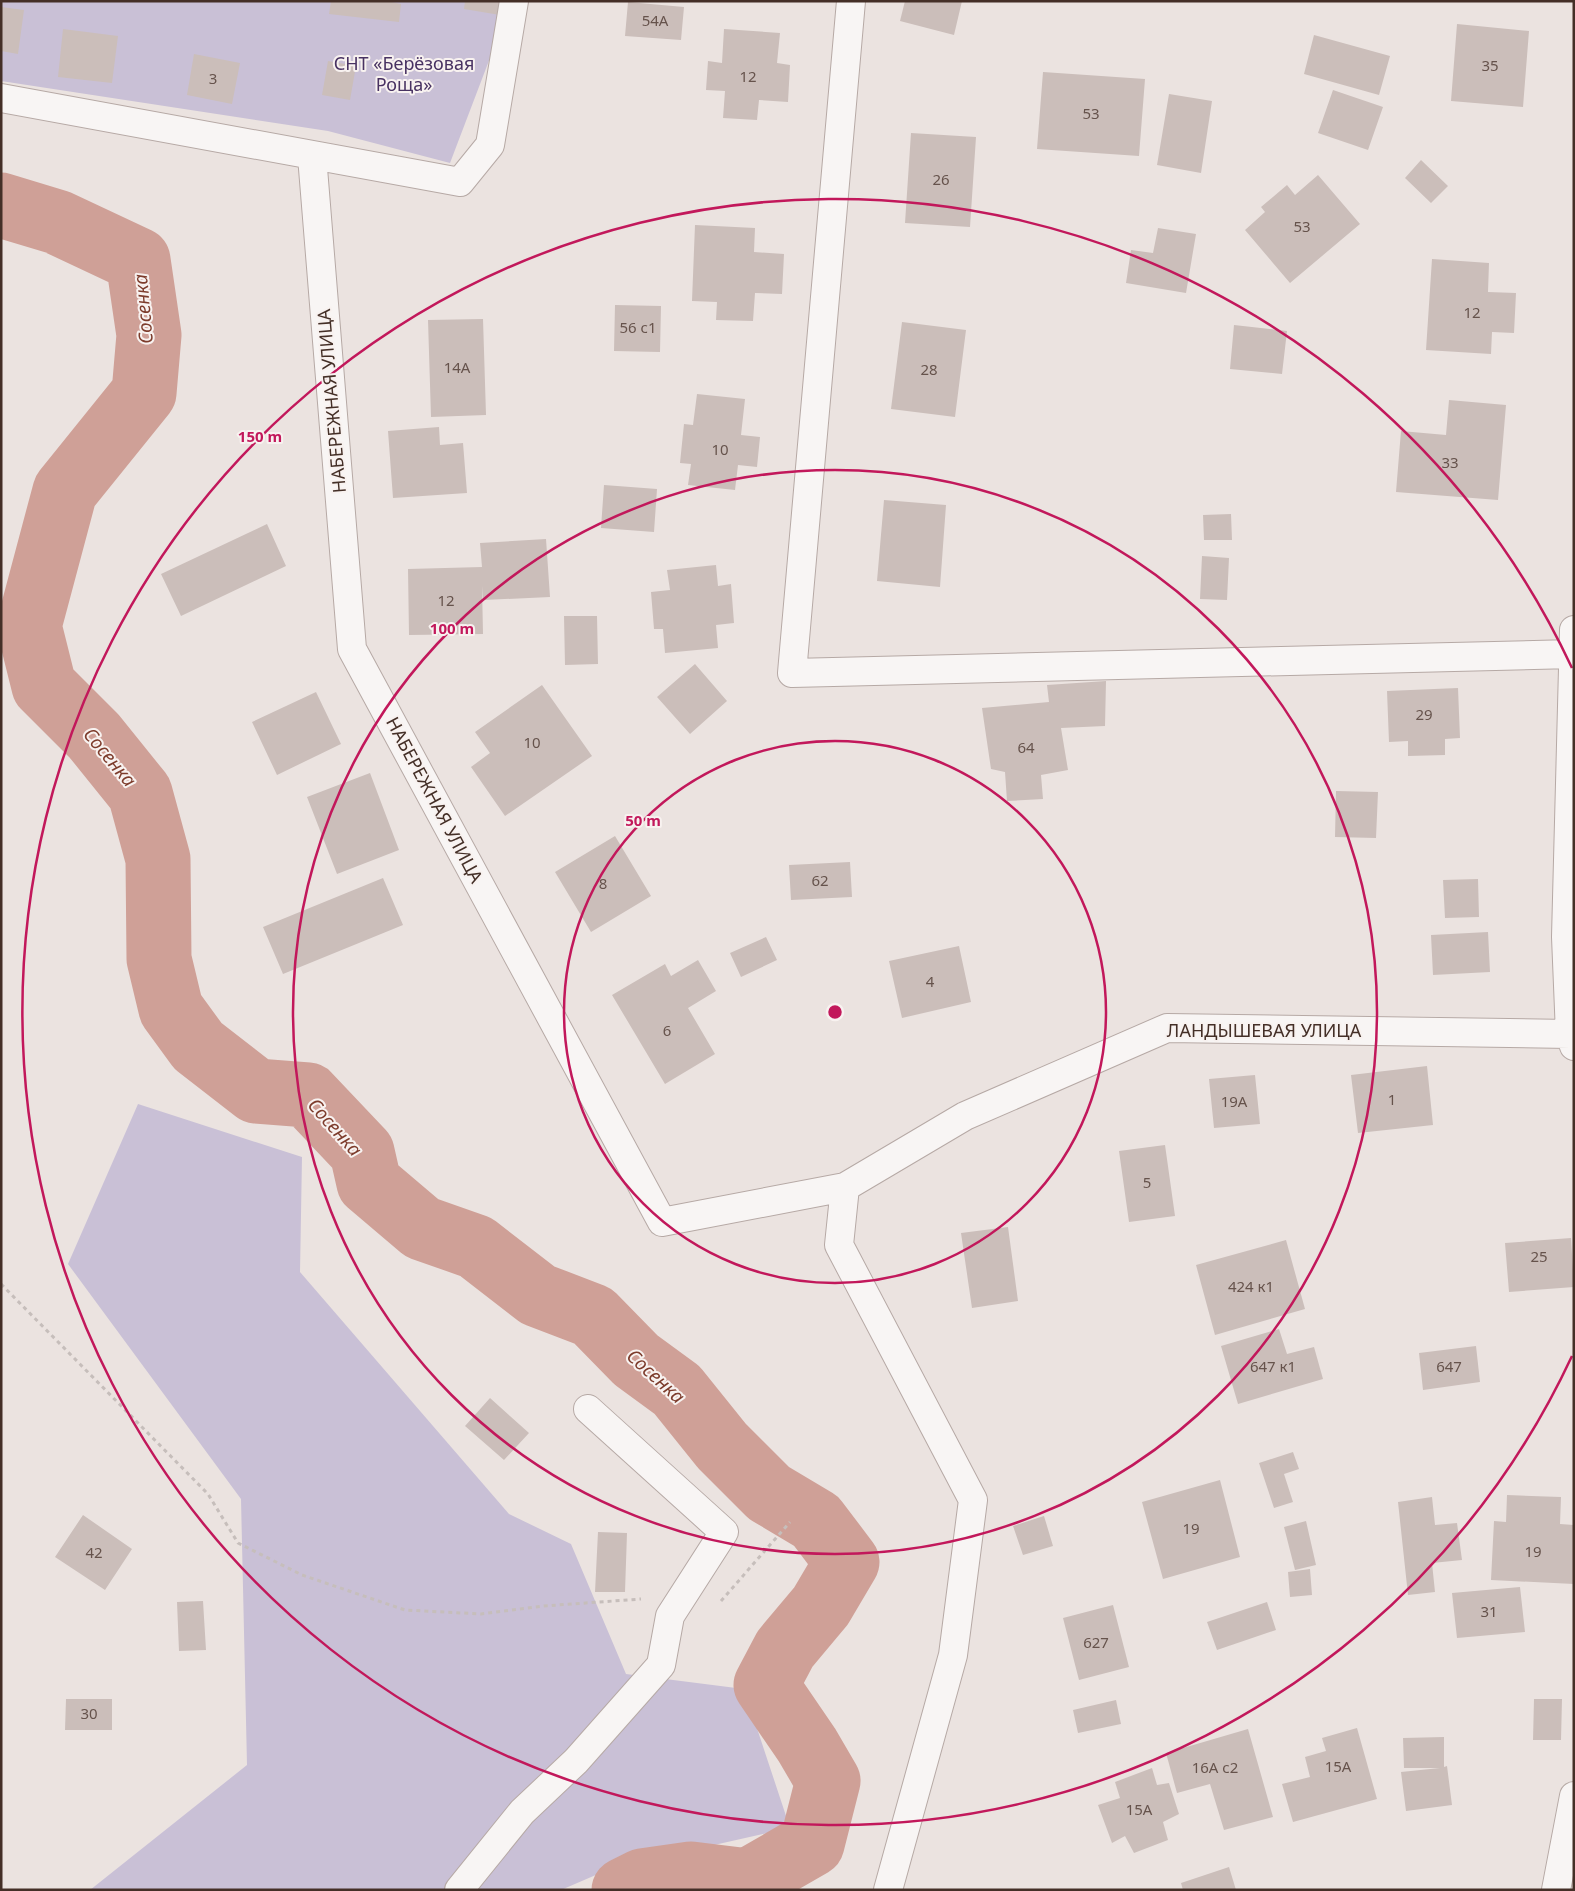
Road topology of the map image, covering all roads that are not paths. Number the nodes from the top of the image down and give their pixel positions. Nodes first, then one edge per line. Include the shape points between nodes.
1 (514, 1) edge
2 (851, 1) edge
3 (1, 98) edge
4 (312, 156) junction
5 (1573, 642) edge
6 (1570, 938) edge
7 (1572, 1040) edge
8 (845, 1187) junction
9 (588, 1409) dead end
10 (1574, 1796) edge
11 (459, 1890) edge
12 (888, 1890) edge
13 (1556, 1890) edge

1 - 4 street via 490,145 460,182
2 - 5 street via 792,673
3 - 4 street
4 - 8 street, НАБЕРЕЖНАЯ УЛИЦА via 352,650 662,1222
5 - 6 street
6 - 7 street
7 - 8 street, ЛАНДЫШЕВАЯ УЛИЦА via 1167,1028 965,1116
8 - 12 street via 839,1245 973,1500 952,1655
9 - 11 street via 724,1532 670,1616 661,1665 576,1761 522,1812
10 - 13 street

